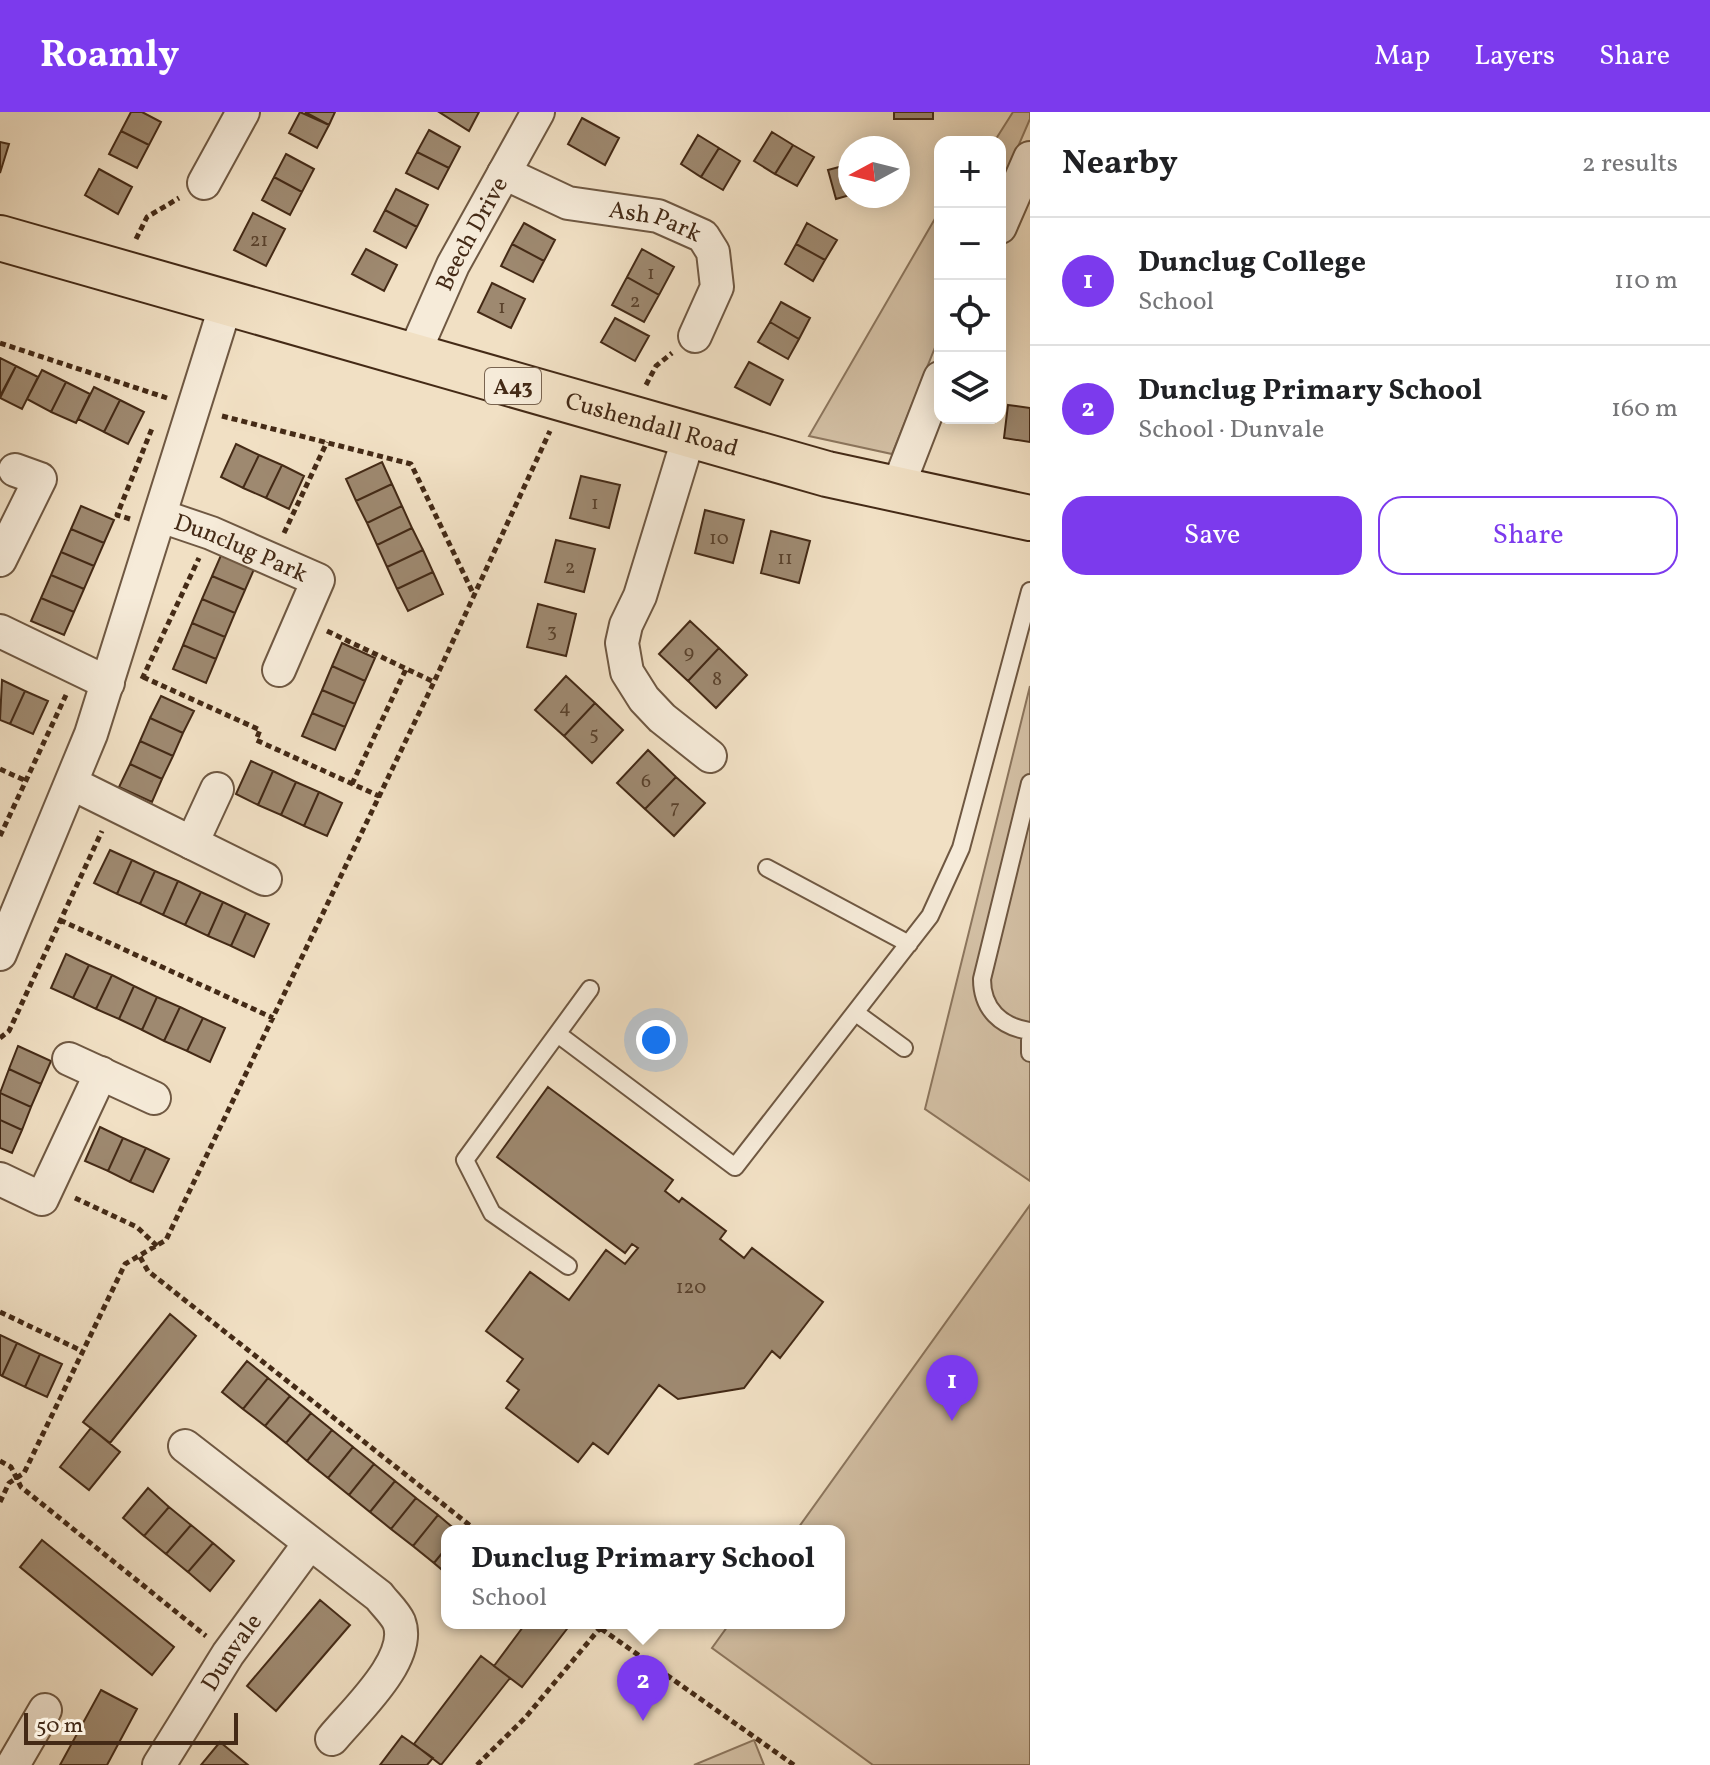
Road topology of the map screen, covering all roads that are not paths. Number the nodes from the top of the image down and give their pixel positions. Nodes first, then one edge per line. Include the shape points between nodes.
1 (243, 112) edge
2 (538, 112) edge
3 (1030, 158) edge
4 (504, 173) junction
5 (204, 183) road end
6 (1006, 213) edge
7 (0, 238) edge
8 (226, 304) junction
9 (695, 336) road end
10 (412, 358) junction
11 (934, 393) edge
12 (689, 436) junction
13 (15, 470) dead end
14 (897, 489) junction
15 (161, 516) junction
16 (1030, 518) edge
17 (0, 560) edge
18 (1030, 591) edge
19 (0, 631) edge
20 (279, 670) dead end
21 (122, 687) junction
22 (710, 756) dead end
23 (1030, 783) edge
24 (73, 784) junction
25 (217, 789) dead end
26 (1026, 818) edge
27 (192, 843) junction
28 (767, 868) dead end
29 (265, 879) dead end
30 (909, 944) junction
31 (0, 954) edge
32 (590, 989) dead end
33 (856, 1013) junction
34 (1030, 1031) edge
35 (559, 1035) junction
36 (1030, 1040) edge
37 (904, 1048) dead end
38 (1030, 1053) edge
39 (69, 1059) dead end
40 (101, 1073) junction
41 (154, 1098) dead end
42 (0, 1179) edge
43 (568, 1266) dead end
44 (185, 1446) dead end
45 (309, 1544) junction
46 (45, 1710) dead end
47 (332, 1739) dead end
48 (13, 1765) edge
49 (159, 1765) edge

1 - 5 street
2 - 4 street, Beech Drive
3 - 6 street
4 - 9 street, Ash Park via 568,203 658,216 703,236 713,252 717,287
4 - 10 street, Beech Drive via 453,265
7 - 8 main road, Cushendall Road / A43
8 - 10 main road, Cushendall Road / A43
8 - 15 street, Dunclug Park
10 - 12 main road, Cushendall Road / A43
11 - 14 street
12 - 14 main road, Cushendall Road / A43
12 - 22 street via 622,643 627,672 644,699
13 - 17 street via 40,479
14 - 16 main road, Cushendall Road / A43
15 - 20 street, Dunclug Park via 318,580
15 - 21 street, Dunclug Park
18 - 30 lane via 961,848 930,916
19 - 21 street
21 - 24 street, Dunclug Park
23 - 26 lane
24 - 27 street
24 - 31 street, Dunclug Park
25 - 27 street
26 - 34 lane via 982,989 994,1015 1010,1027
27 - 29 street
28 - 30 lane
30 - 33 lane
32 - 35 lane
33 - 35 lane via 735,1167
33 - 37 lane
35 - 43 lane via 465,1160 492,1213
36 - 38 lane
39 - 40 street
40 - 41 street
40 - 42 street via 42,1199
44 - 45 street
45 - 47 street via 379,1596 398,1621 401,1645 392,1666
45 - 49 street, Dunvale via 228,1654
46 - 48 street

